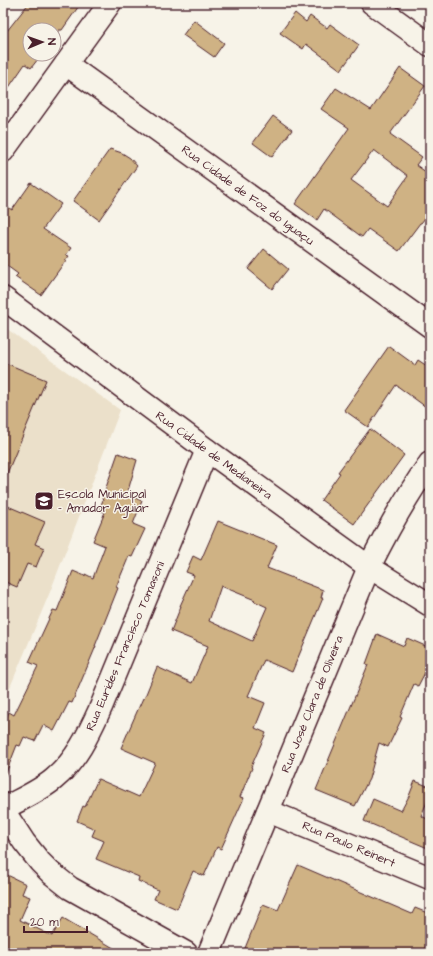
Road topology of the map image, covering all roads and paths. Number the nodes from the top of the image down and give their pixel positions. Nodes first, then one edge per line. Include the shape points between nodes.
1 (110, 3) edge
2 (372, 3) edge
3 (430, 45) edge
4 (66, 64) junction
5 (3, 151) edge
6 (3, 298) edge
7 (430, 326) edge
8 (207, 450) junction
9 (430, 463) edge
10 (369, 567) junction
11 (430, 605) edge
12 (3, 810) edge
13 (268, 811) junction
14 (430, 878) edge
15 (186, 953) edge
16 (209, 953) edge

1 - 4 street
2 - 3 street
4 - 5 street
4 - 7 street, Rua Cidade de Foz do Iguaçu
6 - 8 street, Rua Cidade de Medianeira
8 - 10 street, Rua Cidade de Medianeira
8 - 12 street, Rua Eurides Francisco Tomasoni via 83,745 54,779
9 - 10 street, Rua José Clara de Oliveira via 402,504
10 - 11 street, Rua Cidade de Medianeira
10 - 13 street, Rua José Clara de Oliveira
12 - 15 street via 40,862 70,888
13 - 14 street, Rua Paulo Reinert
13 - 16 street, Rua José Clara de Oliveira

